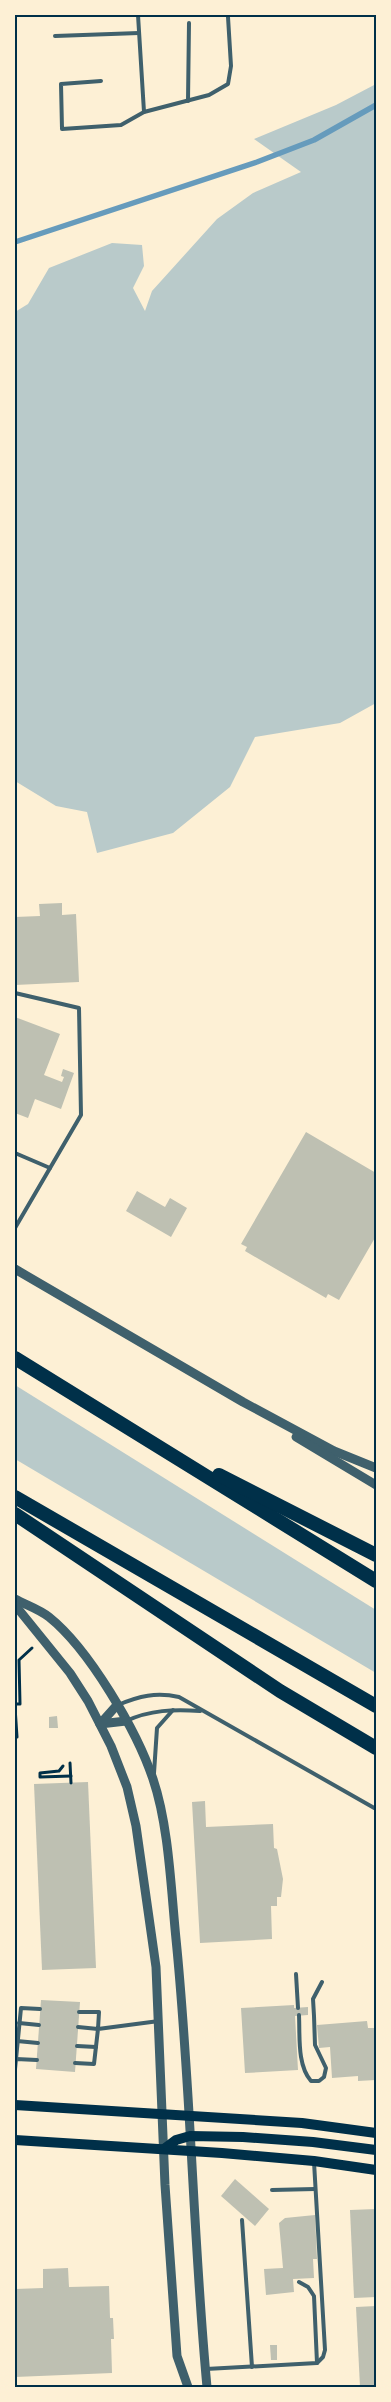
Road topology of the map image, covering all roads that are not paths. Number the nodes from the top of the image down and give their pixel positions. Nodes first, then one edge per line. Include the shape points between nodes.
1 (138, 15) edge
2 (228, 17) dead end
3 (188, 23) dead end
4 (139, 33) junction
5 (55, 36) dead end
6 (101, 82) dead end
7 (188, 100) junction
8 (144, 112) junction
9 (15, 993) edge
10 (15, 1153) edge
11 (50, 1168) junction
12 (15, 1228) edge
13 (15, 1269) edge
14 (15, 1358) edge
15 (243, 1402) junction
16 (132, 1430) junction
17 (376, 1468) edge
18 (376, 1485) edge
19 (15, 1497) edge
20 (15, 1514) edge
21 (376, 1555) edge
22 (376, 1582) edge
23 (15, 1599) edge
24 (15, 1604) edge
25 (117, 1705) junction
26 (376, 1706) edge
27 (173, 1710) junction
28 (202, 1711) junction
29 (126, 1721) junction
30 (100, 1724) junction
31 (376, 1748) edge
32 (154, 1780) junction
33 (376, 1809) edge
34 (296, 1974) dead end
35 (322, 1982) dead end
36 (298, 2008) dead end
37 (40, 2009) dead end
38 (79, 2012) dead end
39 (299, 2016) dead end
40 (159, 2021) junction
41 (19, 2023) junction
42 (39, 2025) dead end
43 (78, 2027) dead end
44 (98, 2029) junction
45 (17, 2041) junction
46 (38, 2043) dead end
47 (77, 2046) dead end
48 (96, 2047) junction
49 (16, 2059) edge
50 (37, 2060) dead end
51 (76, 2063) dead end
52 (15, 2069) edge
53 (15, 2105) edge
54 (162, 2114) junction
55 (189, 2115) junction
56 (376, 2133) edge
57 (190, 2136) junction
58 (15, 2140) edge
59 (164, 2149) junction
60 (376, 2150) edge
61 (191, 2151) junction
62 (314, 2161) junction
63 (376, 2170) edge
64 (315, 2189) junction
65 (272, 2190) dead end
66 (242, 2220) dead end
67 (299, 2282) dead end
68 (317, 2363) junction
69 (252, 2367) junction
70 (206, 2369) junction
71 (188, 2387) edge
72 (207, 2387) edge

1 - 4 lane
2 - 7 lane via 231,66 228,84 209,95
3 - 7 lane
4 - 5 lane
4 - 8 lane
6 - 8 lane via 61,84 62,129 121,126
7 - 8 lane
9 - 11 lane via 79,1008 81,1115
10 - 11 lane
11 - 12 lane
13 - 15 street
14 - 16 highway
15 - 17 street via 334,1451
15 - 18 street
16 - 21 highway
16 - 22 highway
19 - 26 highway
20 - 31 highway via 280,1691
23 - 25 street via 48,1616 80,1649
24 - 30 street via 70,1673
25 - 28 lane via 137,1696 162,1694 179,1697
25 - 29 street
25 - 30 street
27 - 28 lane
27 - 29 lane via 144,1712
27 - 32 lane via 157,1728
28 - 33 lane
29 - 30 street
29 - 32 street
30 - 40 street via 127,1787 136,1826 156,1967
32 - 55 street via 163,1822 179,1967
34 - 36 lane
35 - 39 lane via 313,1999 315,2045 326,2068 324,2077 319,2081 311,2081 306,2075
37 - 41 lane via 21,2008
38 - 44 lane via 99,2012
40 - 44 lane
40 - 54 street
41 - 42 lane
41 - 45 lane
43 - 44 lane
44 - 48 lane
45 - 46 lane
45 - 49 lane
47 - 48 lane
48 - 51 lane via 94,2064
49 - 50 lane
49 - 52 lane
53 - 54 main road
54 - 55 main road
54 - 59 street
55 - 56 main road via 302,2123
55 - 57 street
57 - 59 main road via 176,2140
57 - 60 main road via 303,2141
57 - 61 street
58 - 59 main road
59 - 61 main road
59 - 71 street via 177,2356
61 - 62 main road
61 - 70 street
62 - 63 main road
62 - 64 lane
64 - 65 lane
64 - 68 lane via 325,2350
66 - 69 lane
67 - 68 lane via 308,2286 314,2296
68 - 69 lane
69 - 70 lane
70 - 72 street

